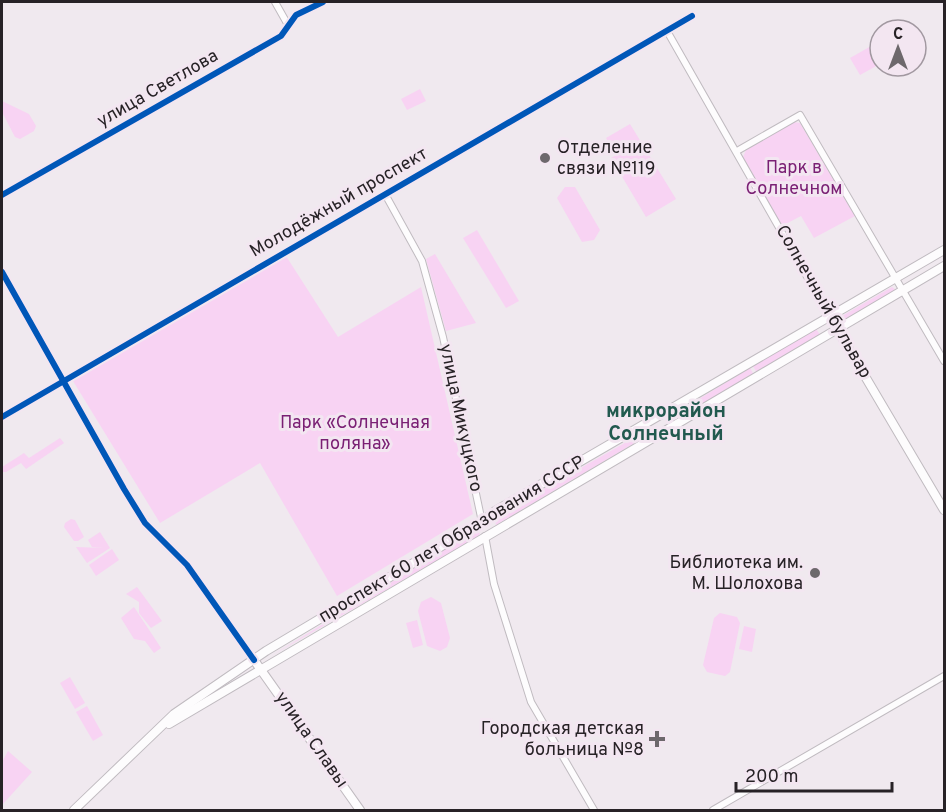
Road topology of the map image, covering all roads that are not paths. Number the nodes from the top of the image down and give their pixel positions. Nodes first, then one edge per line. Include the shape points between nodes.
1 (275, 2) edge
2 (323, 2) edge
3 (692, 16) dead end
4 (288, 26) junction
5 (667, 31) junction
6 (737, 151) junction
7 (385, 194) junction
8 (2, 195) edge
9 (945, 250) edge
10 (945, 267) edge
11 (2, 272) edge
12 (896, 279) junction
13 (904, 291) junction
14 (830, 317) junction
15 (838, 331) junction
16 (945, 361) edge
17 (62, 381) junction
18 (2, 417) edge
19 (640, 429) junction
20 (646, 441) junction
21 (945, 510) edge
22 (482, 522) junction
23 (485, 536) junction
24 (254, 660) junction
25 (262, 669) junction
26 (945, 676) edge
27 (155, 733) junction
28 (74, 810) edge
29 (360, 810) edge
30 (594, 810) edge
31 (713, 810) edge

1 - 4 street
2 - 4 street, улица Светлова via 296,15
3 - 5 street, Молодёжный проспект
4 - 8 street, улица Светлова via 281,36
5 - 6 street, Солнечный бульвар
5 - 7 street, Молодёжный проспект
6 - 12 street via 800,115
6 - 14 street, Солнечный бульвар
7 - 17 street, Молодёжный проспект
7 - 22 street, улица Микуцкого via 422,261 443,337
9 - 12 main road, проспект 60 лет Образования СССР
10 - 13 main road, проспект 60 лет Образования СССР
11 - 17 street
12 - 13 street
12 - 14 main road, проспект 60 лет Образования СССР
13 - 15 main road, проспект 60 лет Образования СССР
13 - 16 street
14 - 15 main road, Солнечный бульвар
14 - 19 main road, проспект 60 лет Образования СССР
15 - 20 main road, проспект 60 лет Образования СССР
15 - 21 main road, Солнечный бульвар
17 - 18 street, Молодёжный проспект
17 - 24 street via 145,523 187,565
19 - 20 main road
19 - 22 main road, проспект 60 лет Образования СССР
20 - 23 main road, проспект 60 лет Образования СССР
22 - 23 main road, улица Микуцкого
22 - 24 main road, проспект 60 лет Образования СССР
23 - 25 main road, проспект 60 лет Образования СССР
23 - 30 street, улица Микуцкого via 494,584 531,702
24 - 25 main road, улица Славы
24 - 27 main road, проспект 60 лет Образования СССР via 174,714
25 - 27 main road, проспект 60 лет Образования СССР
25 - 29 main road, улица Славы
26 - 31 street
27 - 28 main road, проспект 60 лет Образования СССР

